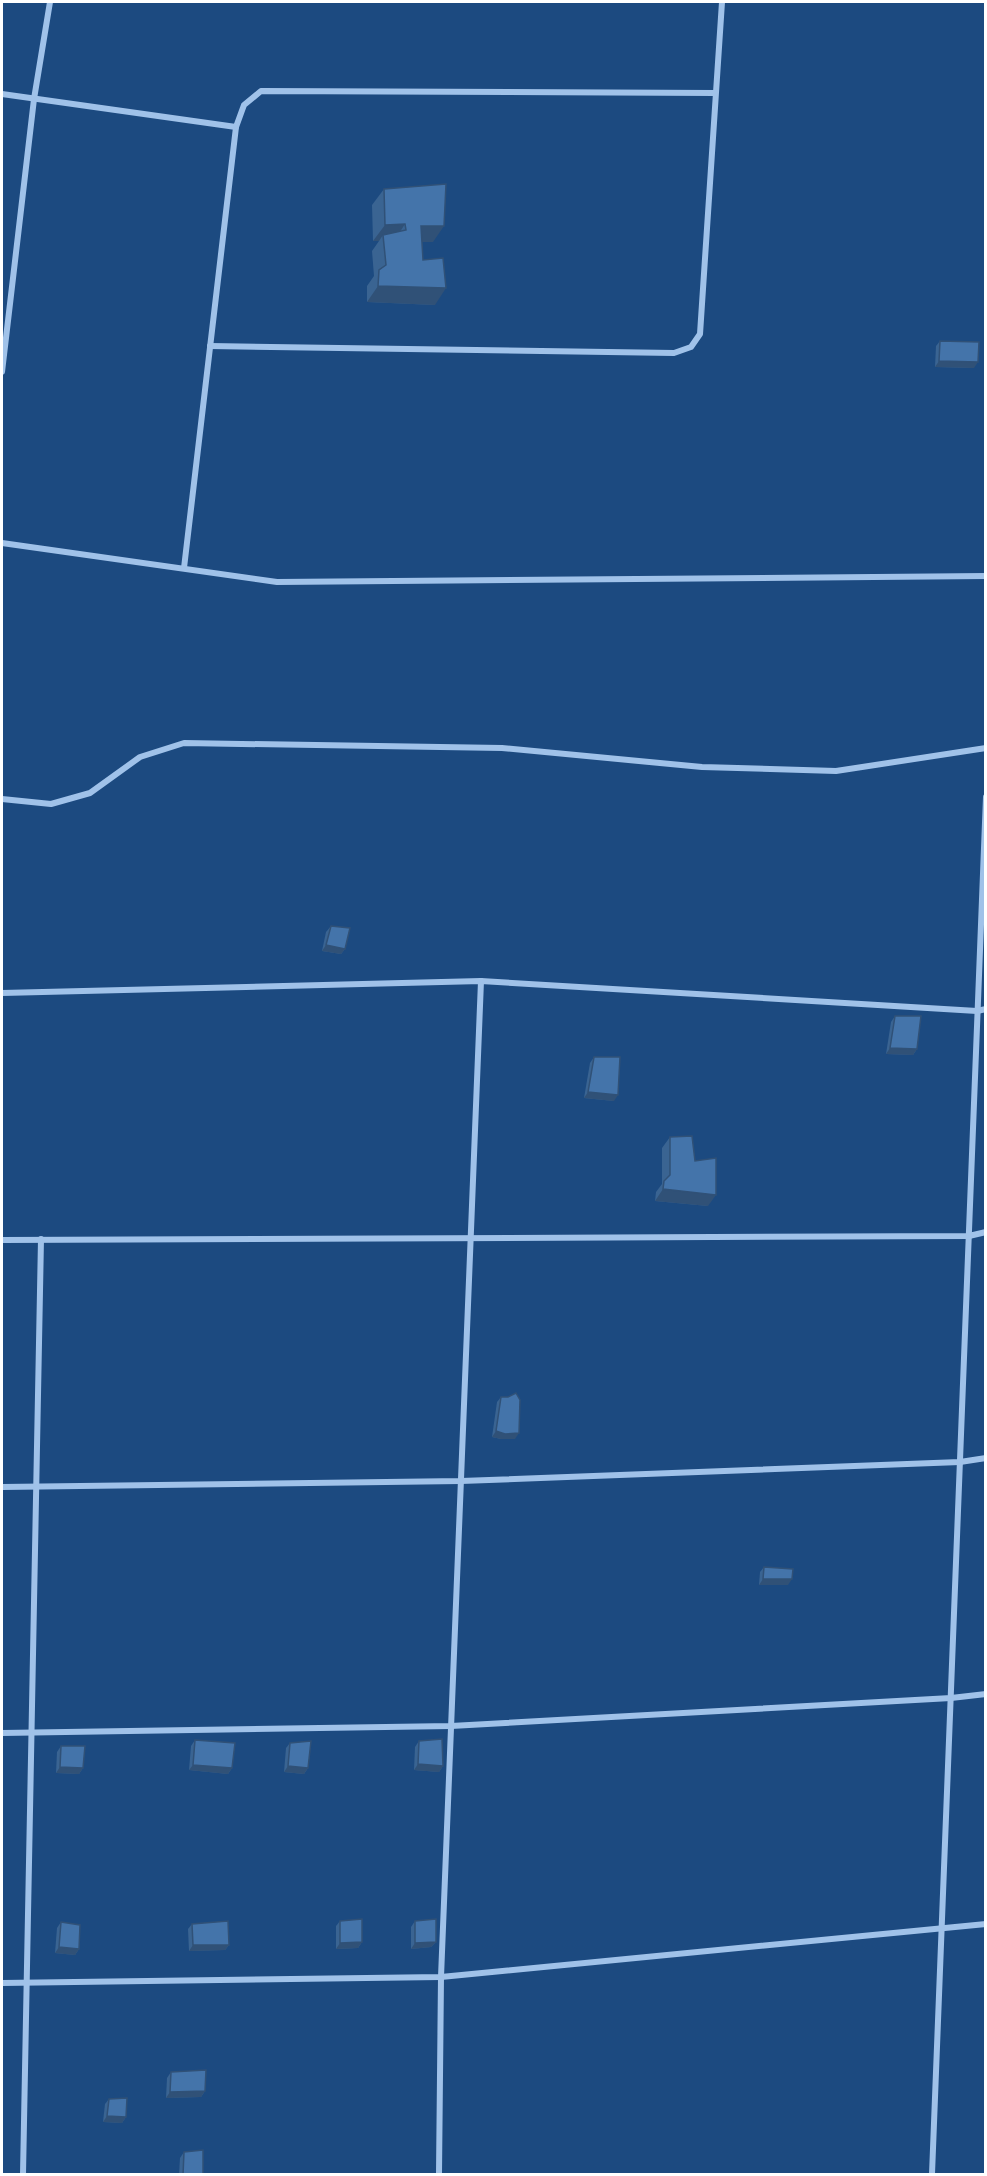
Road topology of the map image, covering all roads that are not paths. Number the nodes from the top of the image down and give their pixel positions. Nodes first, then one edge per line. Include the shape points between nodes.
1 (50, 2) edge
2 (722, 2) edge
3 (715, 93) junction
4 (2, 94) edge
5 (34, 99) junction
6 (236, 127) junction
7 (210, 346) junction
8 (2, 372) edge
9 (2, 543) edge
10 (184, 568) junction
11 (986, 576) edge
12 (986, 748) edge
13 (986, 797) edge
14 (2, 799) edge
15 (481, 981) junction
16 (2, 993) edge
17 (986, 1009) edge
18 (977, 1011) junction
19 (986, 1232) edge
20 (969, 1236) junction
21 (470, 1238) junction
22 (41, 1239) junction
23 (2, 1240) edge
24 (986, 1458) edge
25 (960, 1462) junction
26 (461, 1481) junction
27 (2, 1487) edge
28 (36, 1487) junction
29 (986, 1694) edge
30 (951, 1698) junction
31 (451, 1726) junction
32 (31, 1732) junction
33 (2, 1733) edge
34 (986, 1924) edge
35 (942, 1929) junction
36 (441, 1977) junction
37 (2, 1983) edge
38 (27, 1983) junction
39 (23, 2175) edge
40 (439, 2175) edge
41 (932, 2175) edge

1 - 5 street
2 - 3 street
3 - 6 street via 261,91 244,105
3 - 7 street via 700,334 691,347 675,353
4 - 5 street
5 - 6 street
5 - 8 street
6 - 7 street
7 - 10 street
9 - 10 street
10 - 11 street via 277,582
12 - 14 street via 836,771 702,767 502,748 184,743 140,757 90,793 51,804
13 - 18 street
15 - 16 street
15 - 18 street
15 - 21 street
17 - 18 street
18 - 20 street
19 - 20 street
20 - 21 street
20 - 25 street
21 - 22 street
21 - 26 street
22 - 23 street
22 - 28 street
24 - 25 street
25 - 26 street
25 - 30 street
26 - 28 street
26 - 31 street
27 - 28 street
28 - 32 street
29 - 30 street
30 - 31 street
30 - 35 street
31 - 32 street
31 - 36 street
32 - 33 street
32 - 38 street
34 - 35 street
35 - 36 street
35 - 41 street
36 - 38 street
36 - 40 street
37 - 38 street
38 - 39 street

